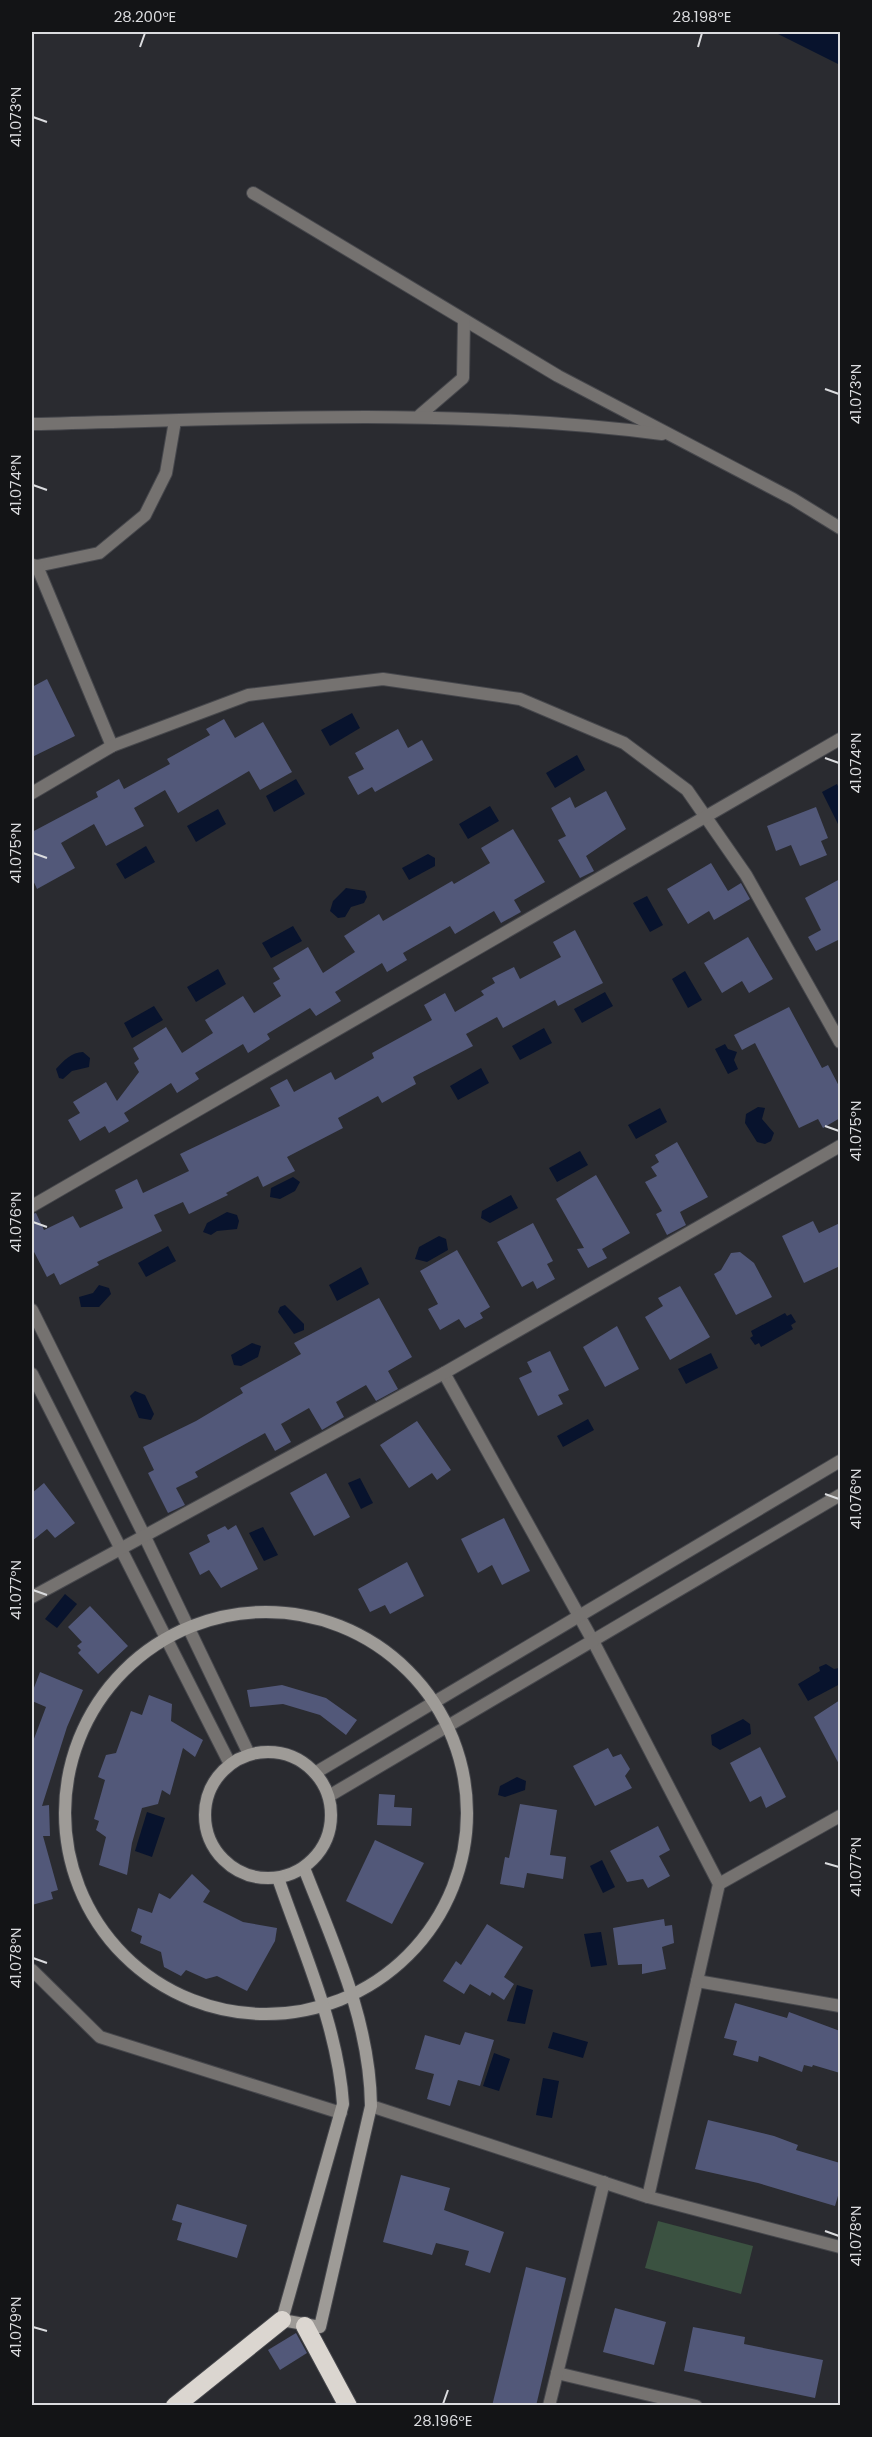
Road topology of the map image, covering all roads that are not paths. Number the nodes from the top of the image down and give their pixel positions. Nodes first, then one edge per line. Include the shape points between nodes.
1 (253, 193) dead end
2 (464, 320) junction
3 (420, 415) junction
4 (176, 421) junction
5 (32, 424) edge
6 (671, 435) junction
7 (840, 528) edge
8 (34, 566) edge
9 (840, 739) edge
10 (112, 746) junction
11 (32, 793) edge
12 (706, 817) junction
13 (840, 1042) edge
14 (840, 1146) edge
15 (32, 1206) edge
16 (32, 1310) edge
17 (444, 1373) junction
18 (32, 1374) edge
19 (840, 1461) edge
20 (840, 1495) edge
21 (144, 1535) junction
22 (120, 1548) junction
23 (32, 1598) edge
24 (579, 1617) junction
25 (187, 1626) junction
26 (166, 1637) junction
27 (592, 1641) junction
28 (429, 1703) junction
29 (446, 1729) junction
30 (249, 1754) junction
31 (230, 1764) junction
32 (315, 1773) junction
33 (329, 1796) junction
34 (840, 1816) edge
35 (304, 1868) junction
36 (278, 1878) junction
37 (719, 1884) junction
38 (32, 1970) edge
39 (697, 1981) junction
40 (354, 1997) junction
41 (840, 2006) edge
42 (322, 2007) junction
43 (371, 2106) junction
44 (341, 2112) junction
45 (604, 2182) junction
46 (648, 2197) junction
47 (840, 2247) edge
48 (282, 2320) junction
49 (305, 2326) junction
50 (557, 2373) junction
51 (176, 2406) edge
52 (348, 2406) edge
53 (549, 2406) edge
54 (696, 2406) edge

1 - 2 street
2 - 3 street via 463,378
2 - 6 street via 558,376
3 - 4 street
3 - 6 street via 588,424
4 - 5 street
4 - 8 street via 166,473 145,515 99,553
6 - 7 street via 794,499
8 - 10 street
9 - 12 street
10 - 11 street
10 - 12 street via 248,695 383,679 530,703 624,744 687,790
12 - 13 street via 746,875
12 - 15 street
14 - 17 street
16 - 21 street
17 - 21 street
17 - 24 street
18 - 22 street
19 - 24 street
20 - 27 street
21 - 22 street
21 - 25 street
22 - 23 street
22 - 26 street
24 - 27 street
24 - 28 street
25 - 26 street
25 - 28 street via 248,1609 334,1622 379,1648
25 - 30 street
26 - 31 street
26 - 42 street via 130,1665 100,1697 76,1744 66,1792 68,1844 80,1885 111,1939 146,1973 175,1992 240,2014 281,2016
27 - 29 street
27 - 37 street
28 - 29 street
28 - 32 street
29 - 33 street
29 - 40 street via 465,1785 469,1823 462,1868 442,1912 414,1951 371,1989
30 - 31 street
30 - 32 street via 291,1756
31 - 36 street via 206,1798 204,1819 209,1840 220,1858 237,1871 257,1878
32 - 33 street
33 - 35 street via 332,1816 328,1836 319,1854
34 - 37 street
35 - 36 street
35 - 40 street
36 - 42 street
37 - 39 street
38 - 44 street via 100,2037
39 - 41 street
39 - 46 street
40 - 42 street
40 - 43 street via 371,2073
42 - 44 street via 341,2072
43 - 45 street
43 - 49 street via 320,2327
44 - 48 street
45 - 46 street
45 - 50 street
46 - 47 street
48 - 49 street
48 - 51 highway
49 - 52 highway
50 - 53 street
50 - 54 street

